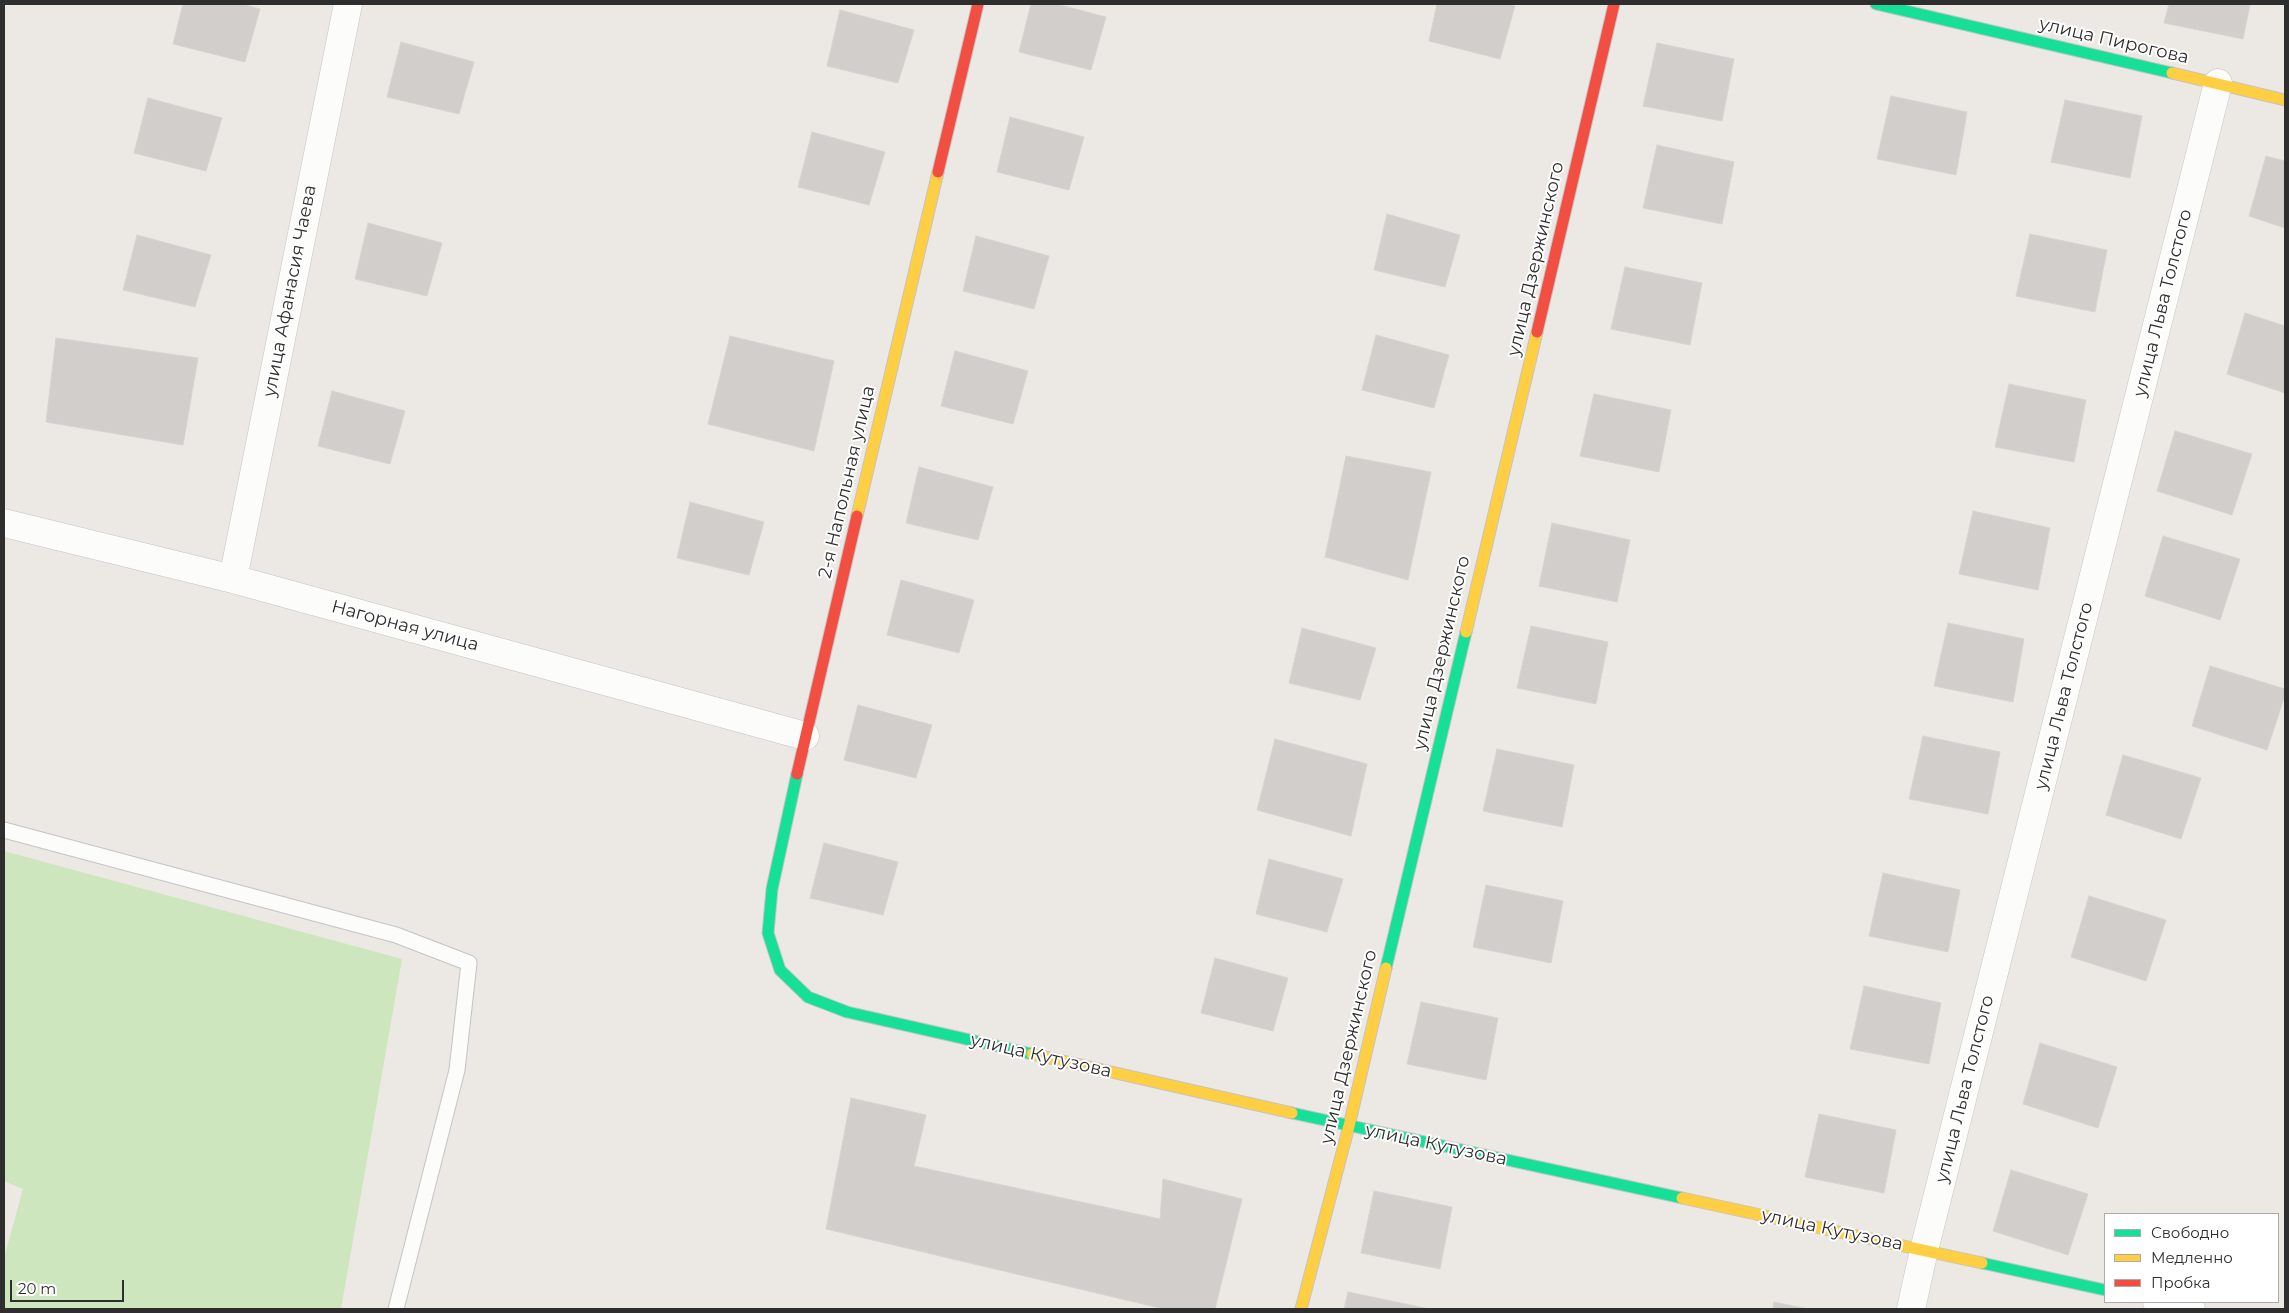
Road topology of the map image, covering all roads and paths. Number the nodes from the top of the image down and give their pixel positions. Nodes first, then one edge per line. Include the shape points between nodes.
1 (348, 4) edge
2 (978, 4) edge
3 (1614, 4) edge
4 (1876, 4) edge
5 (2218, 83) junction
6 (2285, 100) edge
7 (4, 523) edge
8 (233, 579) junction
9 (805, 736) junction
10 (4, 830) edge
11 (780, 970) joint
12 (1349, 1126) junction
13 (1924, 1250) junction
14 (2104, 1290) edge
15 (2162, 1303) edge
16 (396, 1309) edge
17 (1301, 1309) edge
18 (1911, 1309) edge
19 (2191, 1309) edge

1 - 8 street, улица Афанасия Чаева
2 - 9 street, 2-я Напольная улица
3 - 12 street, улица Дзержинского
4 - 5 street, улица Пирогова
5 - 6 street, улица Пирогова
5 - 13 street, улица Льва Толстого
7 - 8 street, Нагорная улица
8 - 9 street, Нагорная улица
9 - 11 street, 2-я Напольная улица via 772,889 768,933
10 - 16 lane via 396,935 469,964 458,1070
11 - 12 street, улица Кутузова via 808,998 847,1012
12 - 13 street, улица Кутузова
12 - 17 street, улица Дзержинского
13 - 14 street, улица Кутузова
13 - 18 street, улица Льва Толстого
15 - 19 street

